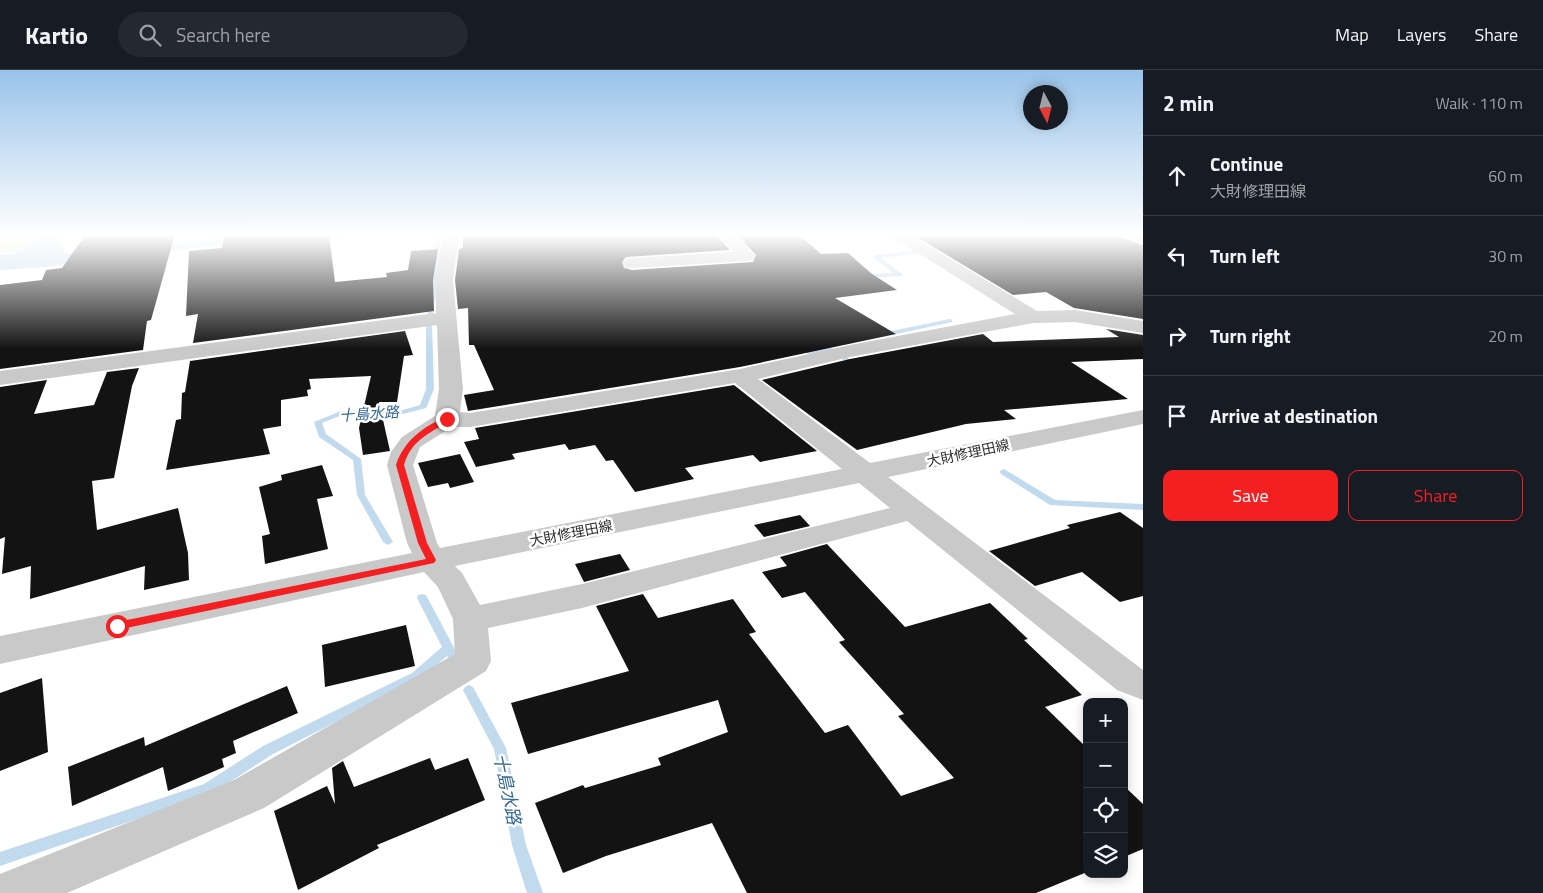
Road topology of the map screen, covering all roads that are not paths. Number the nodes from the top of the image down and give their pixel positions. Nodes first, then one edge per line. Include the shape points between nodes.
1 (446, 272) edge
2 (960, 272) edge
3 (1033, 317) junction
4 (445, 318) junction
5 (1143, 327) edge
6 (740, 376) junction
7 (3, 384) edge
8 (1143, 417) edge
9 (447, 419) junction
10 (864, 474) junction
11 (912, 511) junction
12 (431, 560) junction
13 (470, 619) junction
14 (0, 650) edge
15 (1143, 685) edge
16 (10, 893) edge

1 - 4 street
2 - 3 street
3 - 5 street via 1075,316
3 - 6 street via 850,351
4 - 7 street
4 - 9 street via 451,389
6 - 9 street via 470,420
6 - 10 street
8 - 10 street, 大財修理田線
9 - 12 street via 411,442 400,465 422,543
10 - 11 street
10 - 12 street, 大財修理田線
11 - 13 street via 592,593
11 - 15 street via 1130,680
12 - 13 street via 451,581
12 - 14 street, 大財修理田線
13 - 16 street via 473,661 439,684 250,794

